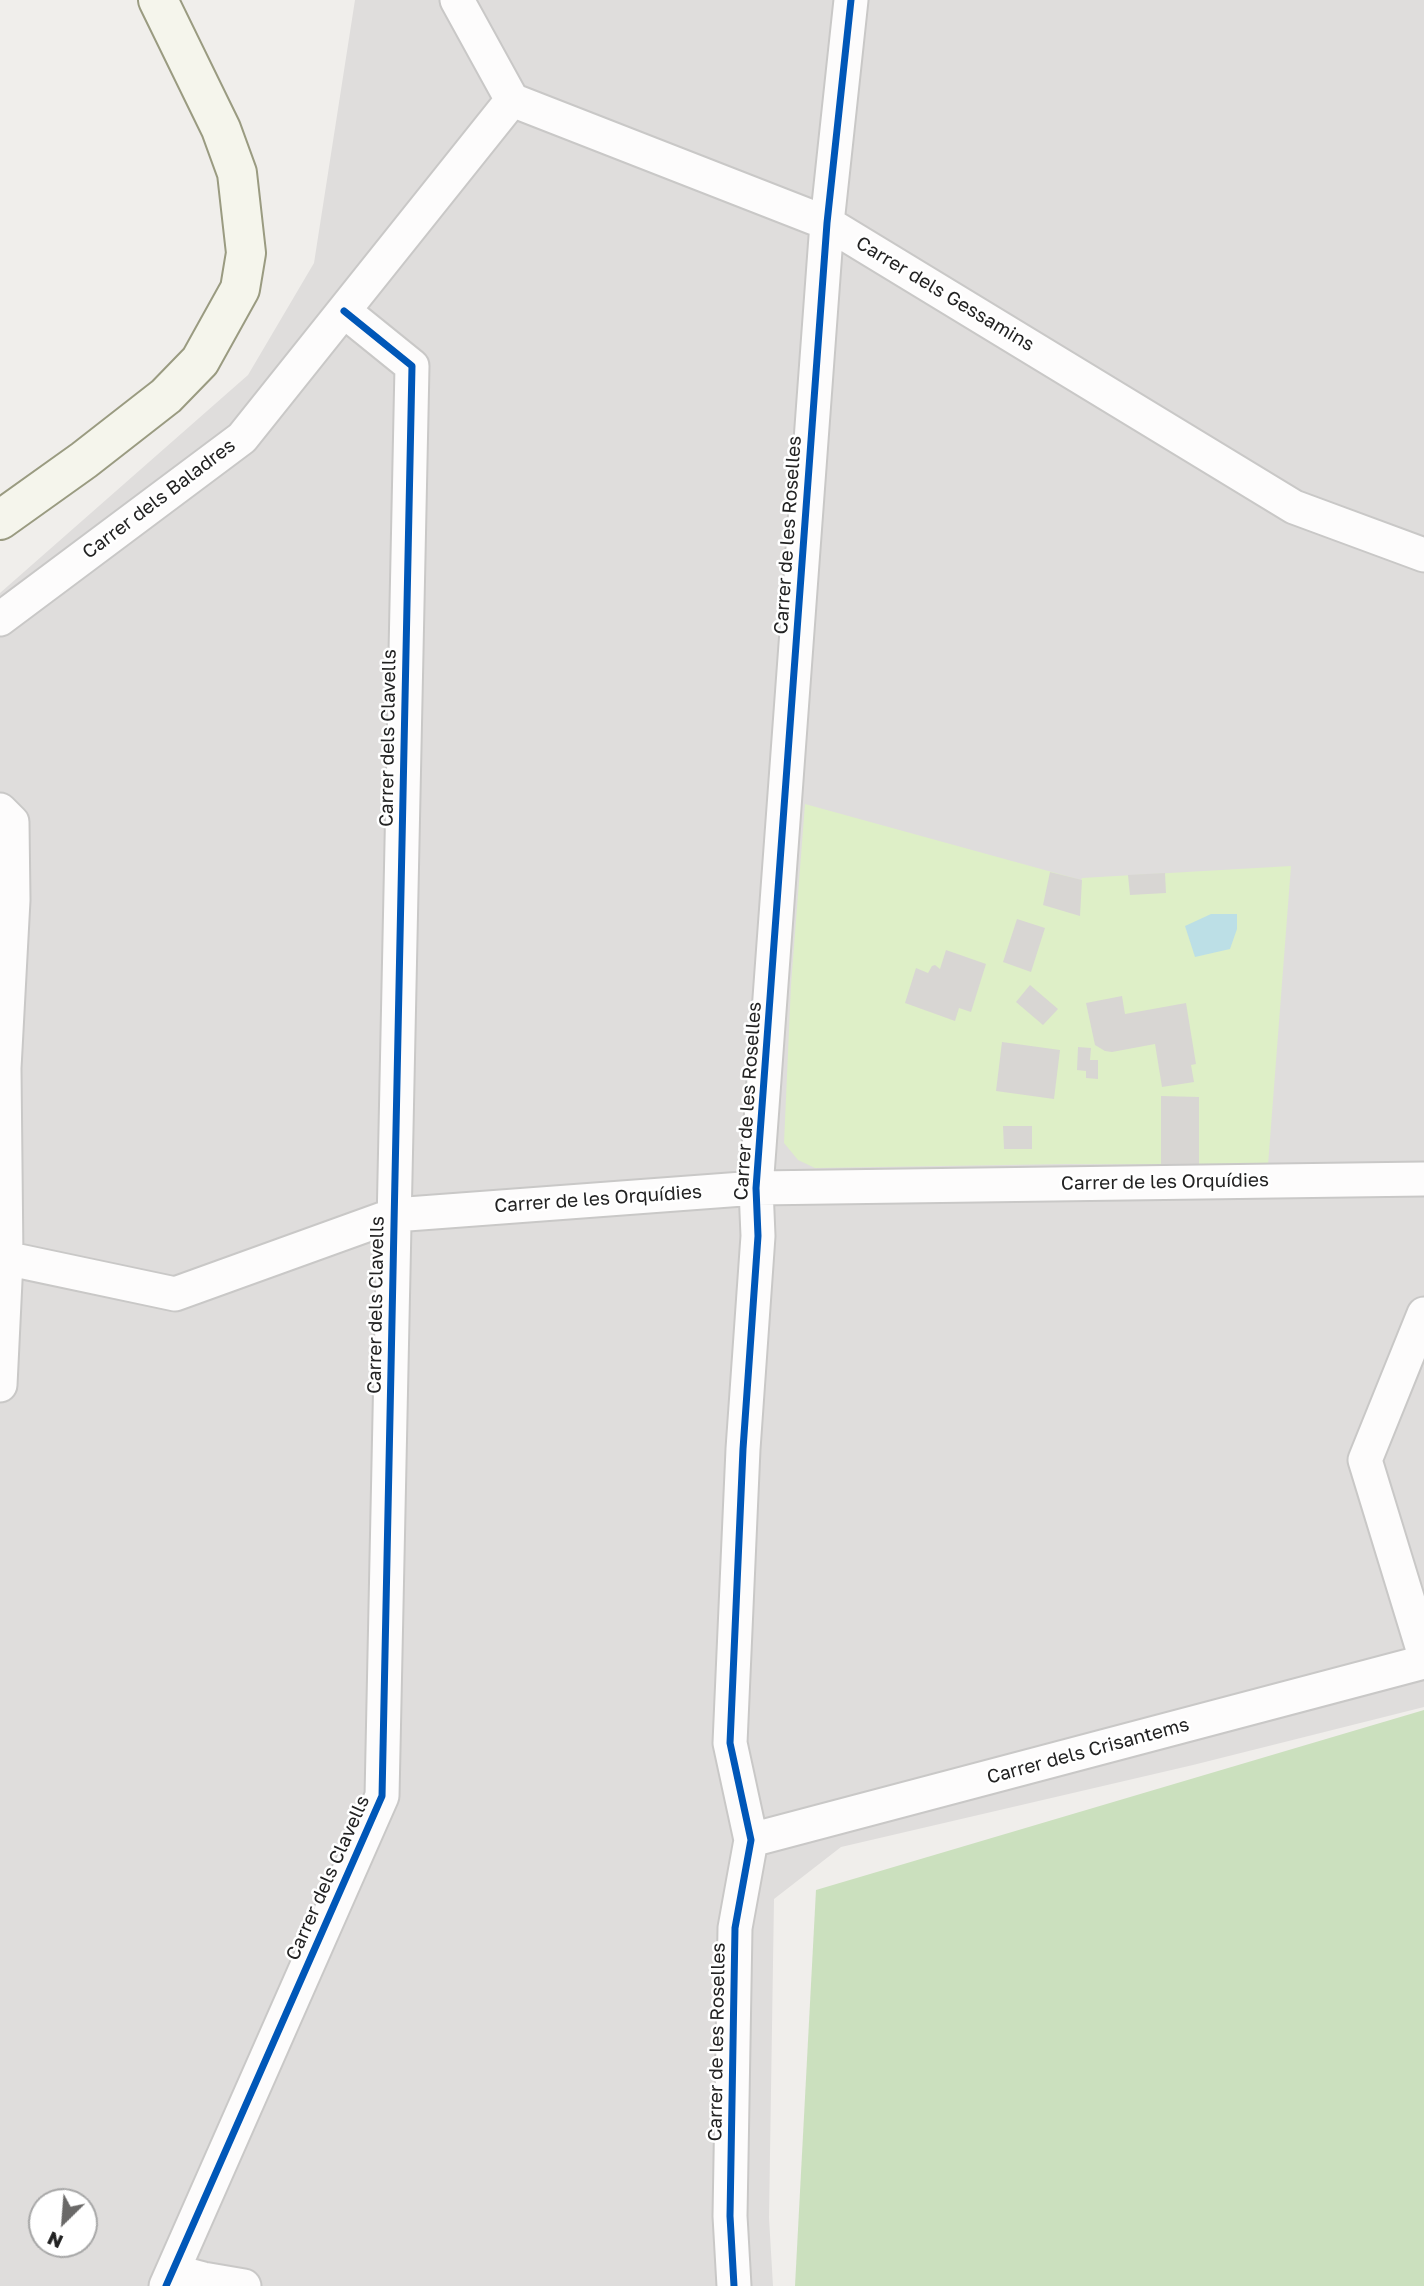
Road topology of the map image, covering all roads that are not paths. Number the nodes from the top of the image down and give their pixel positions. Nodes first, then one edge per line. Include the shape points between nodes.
1 (158, 0) edge
2 (457, 0) edge
3 (850, 0) edge
4 (512, 100) junction
5 (827, 223) junction
6 (344, 311) junction
7 (0, 520) edge
8 (1424, 555) edge
9 (0, 619) edge
10 (0, 810) edge
11 (1424, 1179) edge
12 (756, 1188) junction
13 (394, 1215) junction
14 (3, 1259) edge
15 (1424, 1314) edge
16 (0, 1385) edge
17 (1424, 1653) edge
18 (1424, 1662) edge
19 (751, 1840) junction
20 (169, 2278) edge
21 (244, 2286) edge
22 (734, 2286) edge

1 - 7 main road via 221,129 237,173 246,253 240,289 201,361 166,396
2 - 4 street
3 - 5 street, Carrer de les Roselles
4 - 5 street, Carrer dels Gessamins
4 - 6 street, Carrer dels Baladres
5 - 8 street, Carrer dels Gessamins via 1294,508
5 - 12 street, Carrer de les Roselles
6 - 9 street, Carrer dels Baladres via 242,438
6 - 13 street, Carrer dels Clavells via 412,366
10 - 14 street via 12,822 13,900 4,1068
11 - 12 street, Carrer de les Orquídies
12 - 13 street, Carrer de les Orquídies
12 - 19 street, Carrer de les Roselles via 758,1236 730,1743
13 - 14 street, Carrer de les Orquídies via 175,1294
13 - 20 street, Carrer dels Clavells via 382,1796
14 - 16 street
15 - 17 street via 1365,1460
18 - 19 street, Carrer dels Crisantems
19 - 22 street, Carrer de les Roselles via 735,1928 730,2216
20 - 21 street

